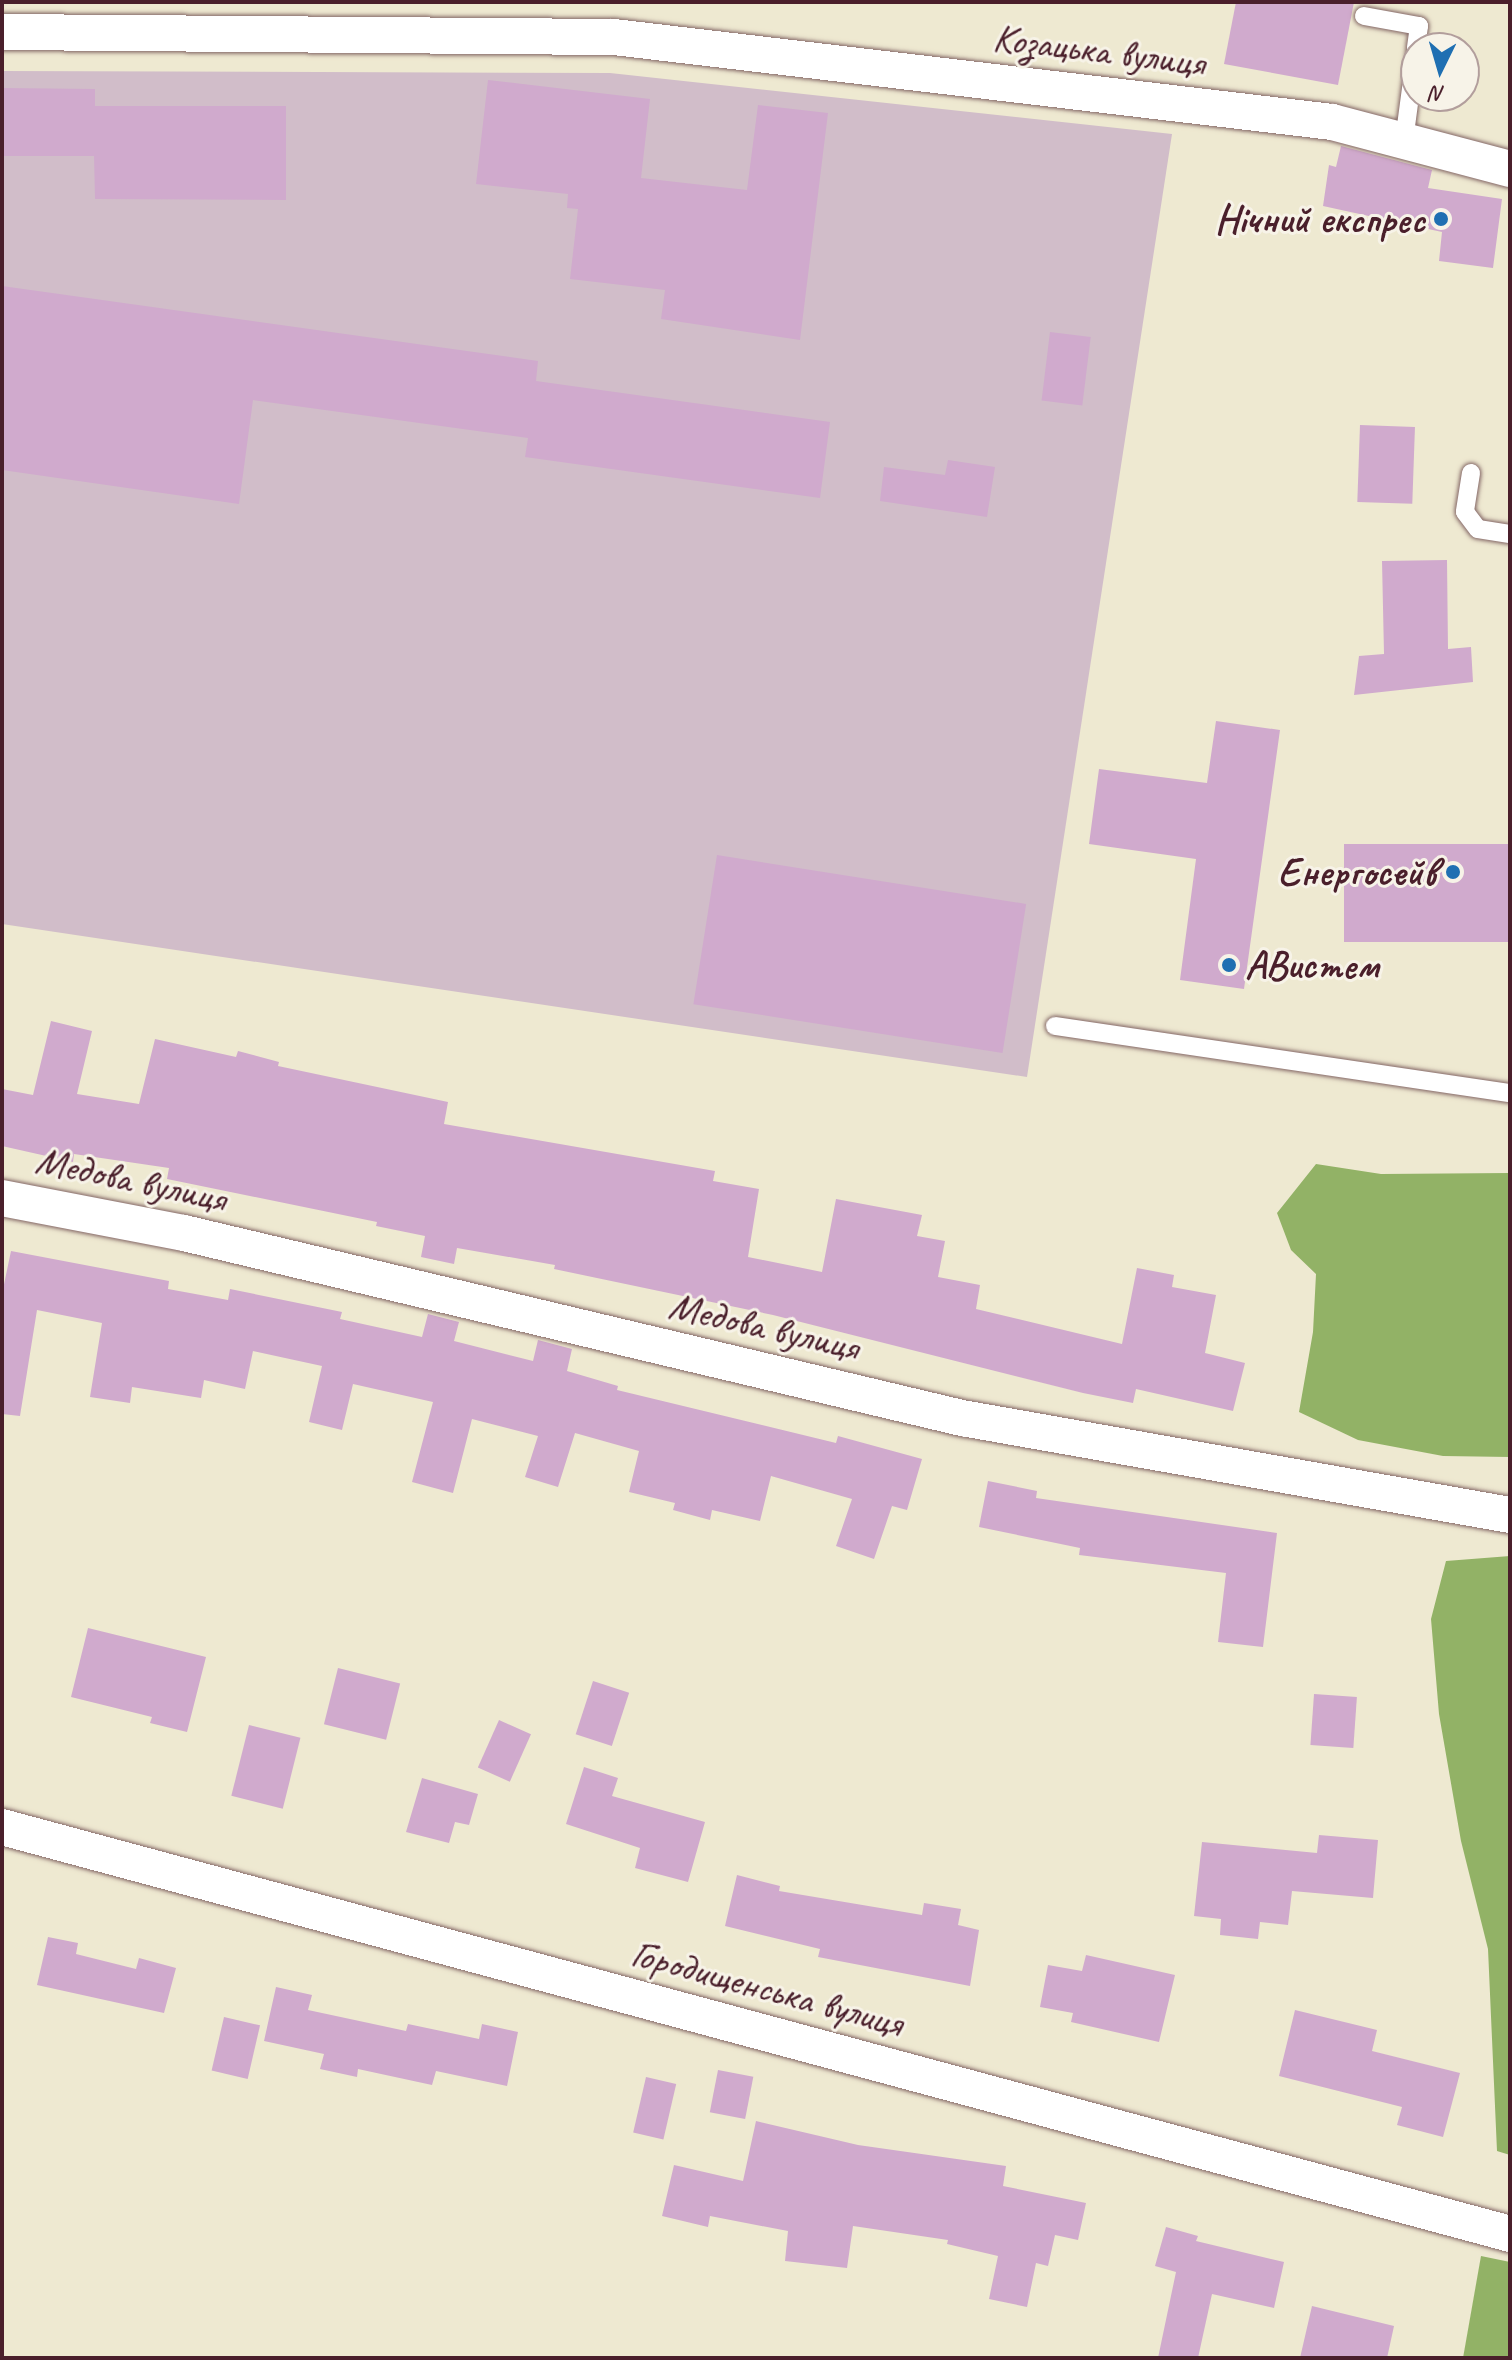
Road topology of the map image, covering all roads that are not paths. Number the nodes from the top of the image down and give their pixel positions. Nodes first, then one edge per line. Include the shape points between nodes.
1 (1364, 16) dead end
2 (2, 32) edge
3 (1418, 32) edge
4 (1408, 112) edge
5 (1404, 141) junction
6 (1510, 169) edge
7 (1471, 473) dead end
8 (1510, 534) edge
9 (1055, 1026) dead end
10 (1510, 1093) edge
11 (2, 1198) edge
12 (1510, 1515) edge
13 (2, 1827) edge
14 (1510, 2234) edge

1 - 3 lane via 1419,26
2 - 5 street, Козацька вулиця via 614,37 1332,122
4 - 5 lane
5 - 6 street, Козацька вулиця
7 - 8 lane via 1465,512 1478,529
9 - 10 lane
11 - 12 street, Медова вулиця via 184,1233 962,1418
13 - 14 street, Городищенська вулиця

